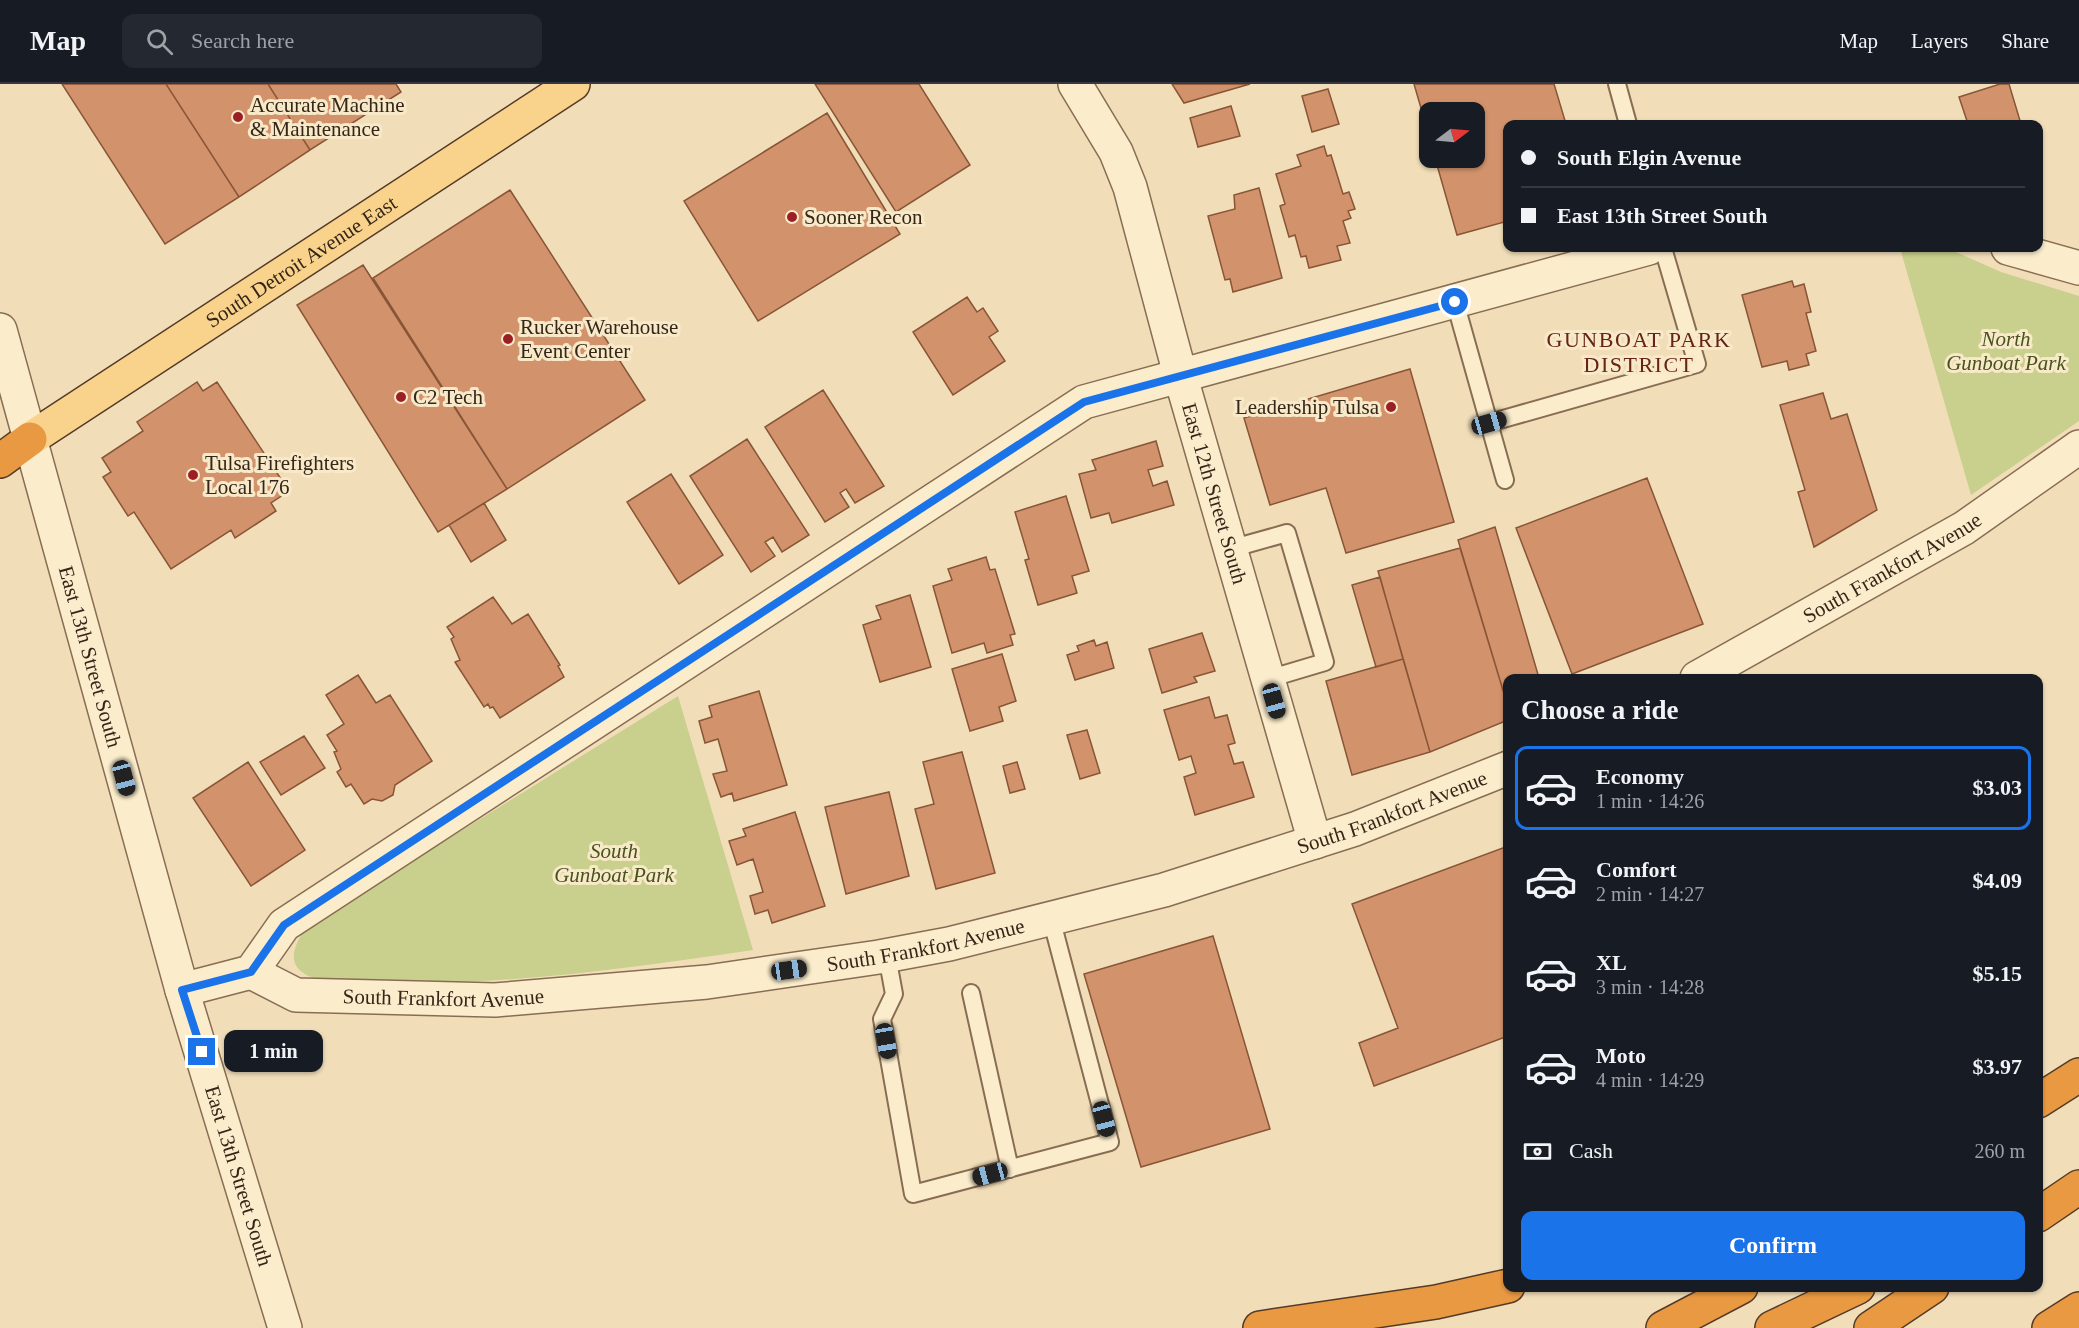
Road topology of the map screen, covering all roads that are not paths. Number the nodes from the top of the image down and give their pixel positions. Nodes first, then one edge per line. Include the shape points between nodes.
1 (573, 84) edge
2 (1075, 84) edge
3 (1617, 84) edge
4 (1627, 120) edge
5 (1635, 252) edge
6 (1664, 252) edge
7 (2022, 252) edge
8 (2079, 268) edge
9 (1455, 302) junction
10 (0, 330) edge
11 (1181, 378) junction
12 (1489, 423) junction
13 (30, 439) junction
14 (2079, 447) edge
15 (0, 461) edge
16 (1505, 480) dead end
17 (1230, 549) junction
18 (1704, 674) edge
19 (1268, 679) junction
20 (1503, 770) edge
21 (1315, 842) junction
22 (1052, 918) junction
23 (887, 956) junction
24 (251, 972) junction
25 (182, 990) junction
26 (971, 993) dead end
27 (2079, 1075) edge
28 (2043, 1097) edge
29 (1010, 1169) junction
30 (2079, 1182) edge
31 (2079, 1187) edge
32 (2043, 1199) edge
33 (2043, 1212) edge
34 (1503, 1287) edge
35 (1731, 1292) edge
36 (1848, 1292) edge
37 (1925, 1292) edge
38 (2079, 1309) edge
39 (285, 1328) edge
40 (1260, 1328) edge
41 (1663, 1328) edge
42 (1772, 1328) edge
43 (1871, 1328) edge
44 (2049, 1328) edge

1 - 13 main road, South Detroit Avenue East
2 - 11 street, East 12th Street South via 1116,152 1130,187
3 - 4 lane
5 - 9 street
6 - 12 lane via 1697,364
7 - 8 street
9 - 11 street
9 - 12 lane
10 - 13 street, East 13th Street South
11 - 17 street, East 12th Street South
11 - 24 street via 1084,402 284,925
12 - 16 lane
13 - 15 highway
13 - 25 street, East 13th Street South
14 - 18 street, South Frankfort Avenue via 1964,528
17 - 19 street, East 12th Street South
17 - 19 lane via 1287,533 1326,662
19 - 21 street, East 12th Street South
20 - 21 street, South Frankfort Avenue
21 - 22 street, South Frankfort Avenue via 1164,890
22 - 23 street, South Frankfort Avenue
22 - 29 lane via 1110,1142
23 - 24 street, South Frankfort Avenue via 707,982 495,1000 297,995
23 - 29 lane via 894,994 882,1019 913,1194
24 - 25 street
25 - 39 street, East 13th Street South
26 - 29 lane
27 - 28 highway
30 - 32 highway
31 - 33 highway
34 - 40 highway via 1436,1302
35 - 41 highway
36 - 42 highway
37 - 43 highway
38 - 44 highway

